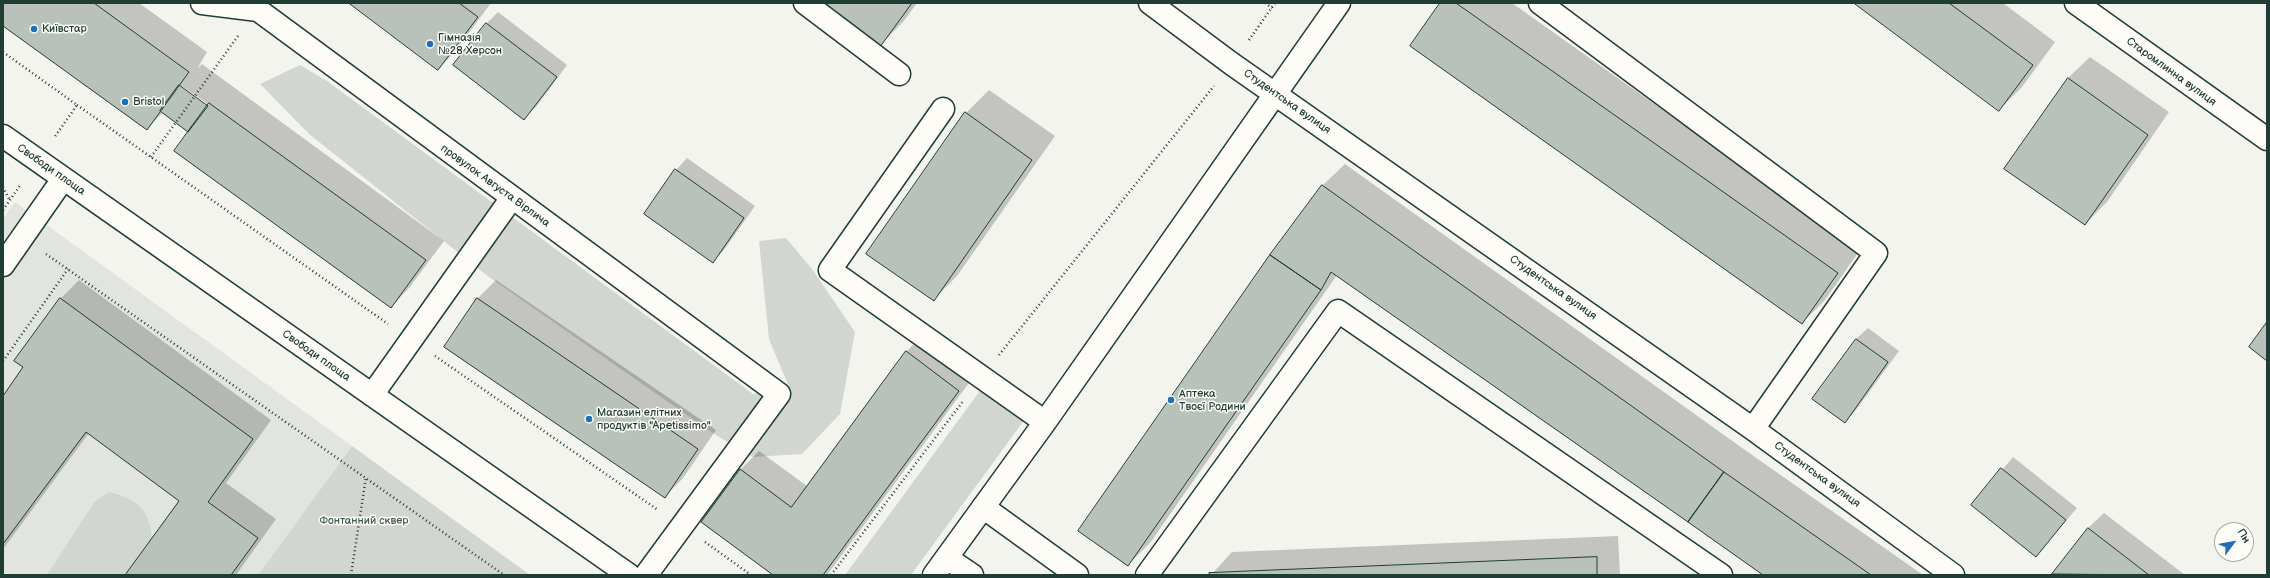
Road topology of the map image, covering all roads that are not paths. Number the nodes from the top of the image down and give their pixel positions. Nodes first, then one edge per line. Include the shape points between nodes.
1 (202, 3) edge
2 (805, 3) edge
3 (1150, 3) edge
4 (1339, 3) edge
5 (1540, 3) edge
6 (2076, 3) edge
7 (899, 74) dead end
8 (1276, 94) junction
9 (943, 109) dead end
10 (3, 136) edge
11 (2267, 139) edge
12 (63, 179) junction
13 (511, 199) junction
14 (3, 265) edge
15 (372, 395) junction
16 (1045, 422) junction
17 (1753, 429) junction
18 (983, 507) junction
19 (947, 558) junction
20 (630, 575) edge
21 (646, 575) edge
22 (934, 575) edge
23 (972, 575) edge
24 (1077, 575) edge
25 (1147, 575) edge
26 (1721, 575) edge
27 (1953, 575) edge

1 - 13 street, провулок Августа Вірлича via 258,10
2 - 7 street
3 - 8 street, Студентська вулиця
4 - 8 street
5 - 17 street via 1876,253
6 - 11 street, Старомлинна вулиця
8 - 16 street
8 - 17 street, Студентська вулиця
9 - 16 street via 830,270
10 - 12 street, Свободи площа
12 - 14 street
12 - 15 street, Свободи площа
13 - 15 street
13 - 21 street, провулок Августа Вірлича via 779,394
15 - 20 street, Свободи площа
16 - 18 street
17 - 27 street, Студентська вулиця
18 - 19 street
18 - 24 street
19 - 22 street
19 - 23 street
25 - 26 street via 1338,311

